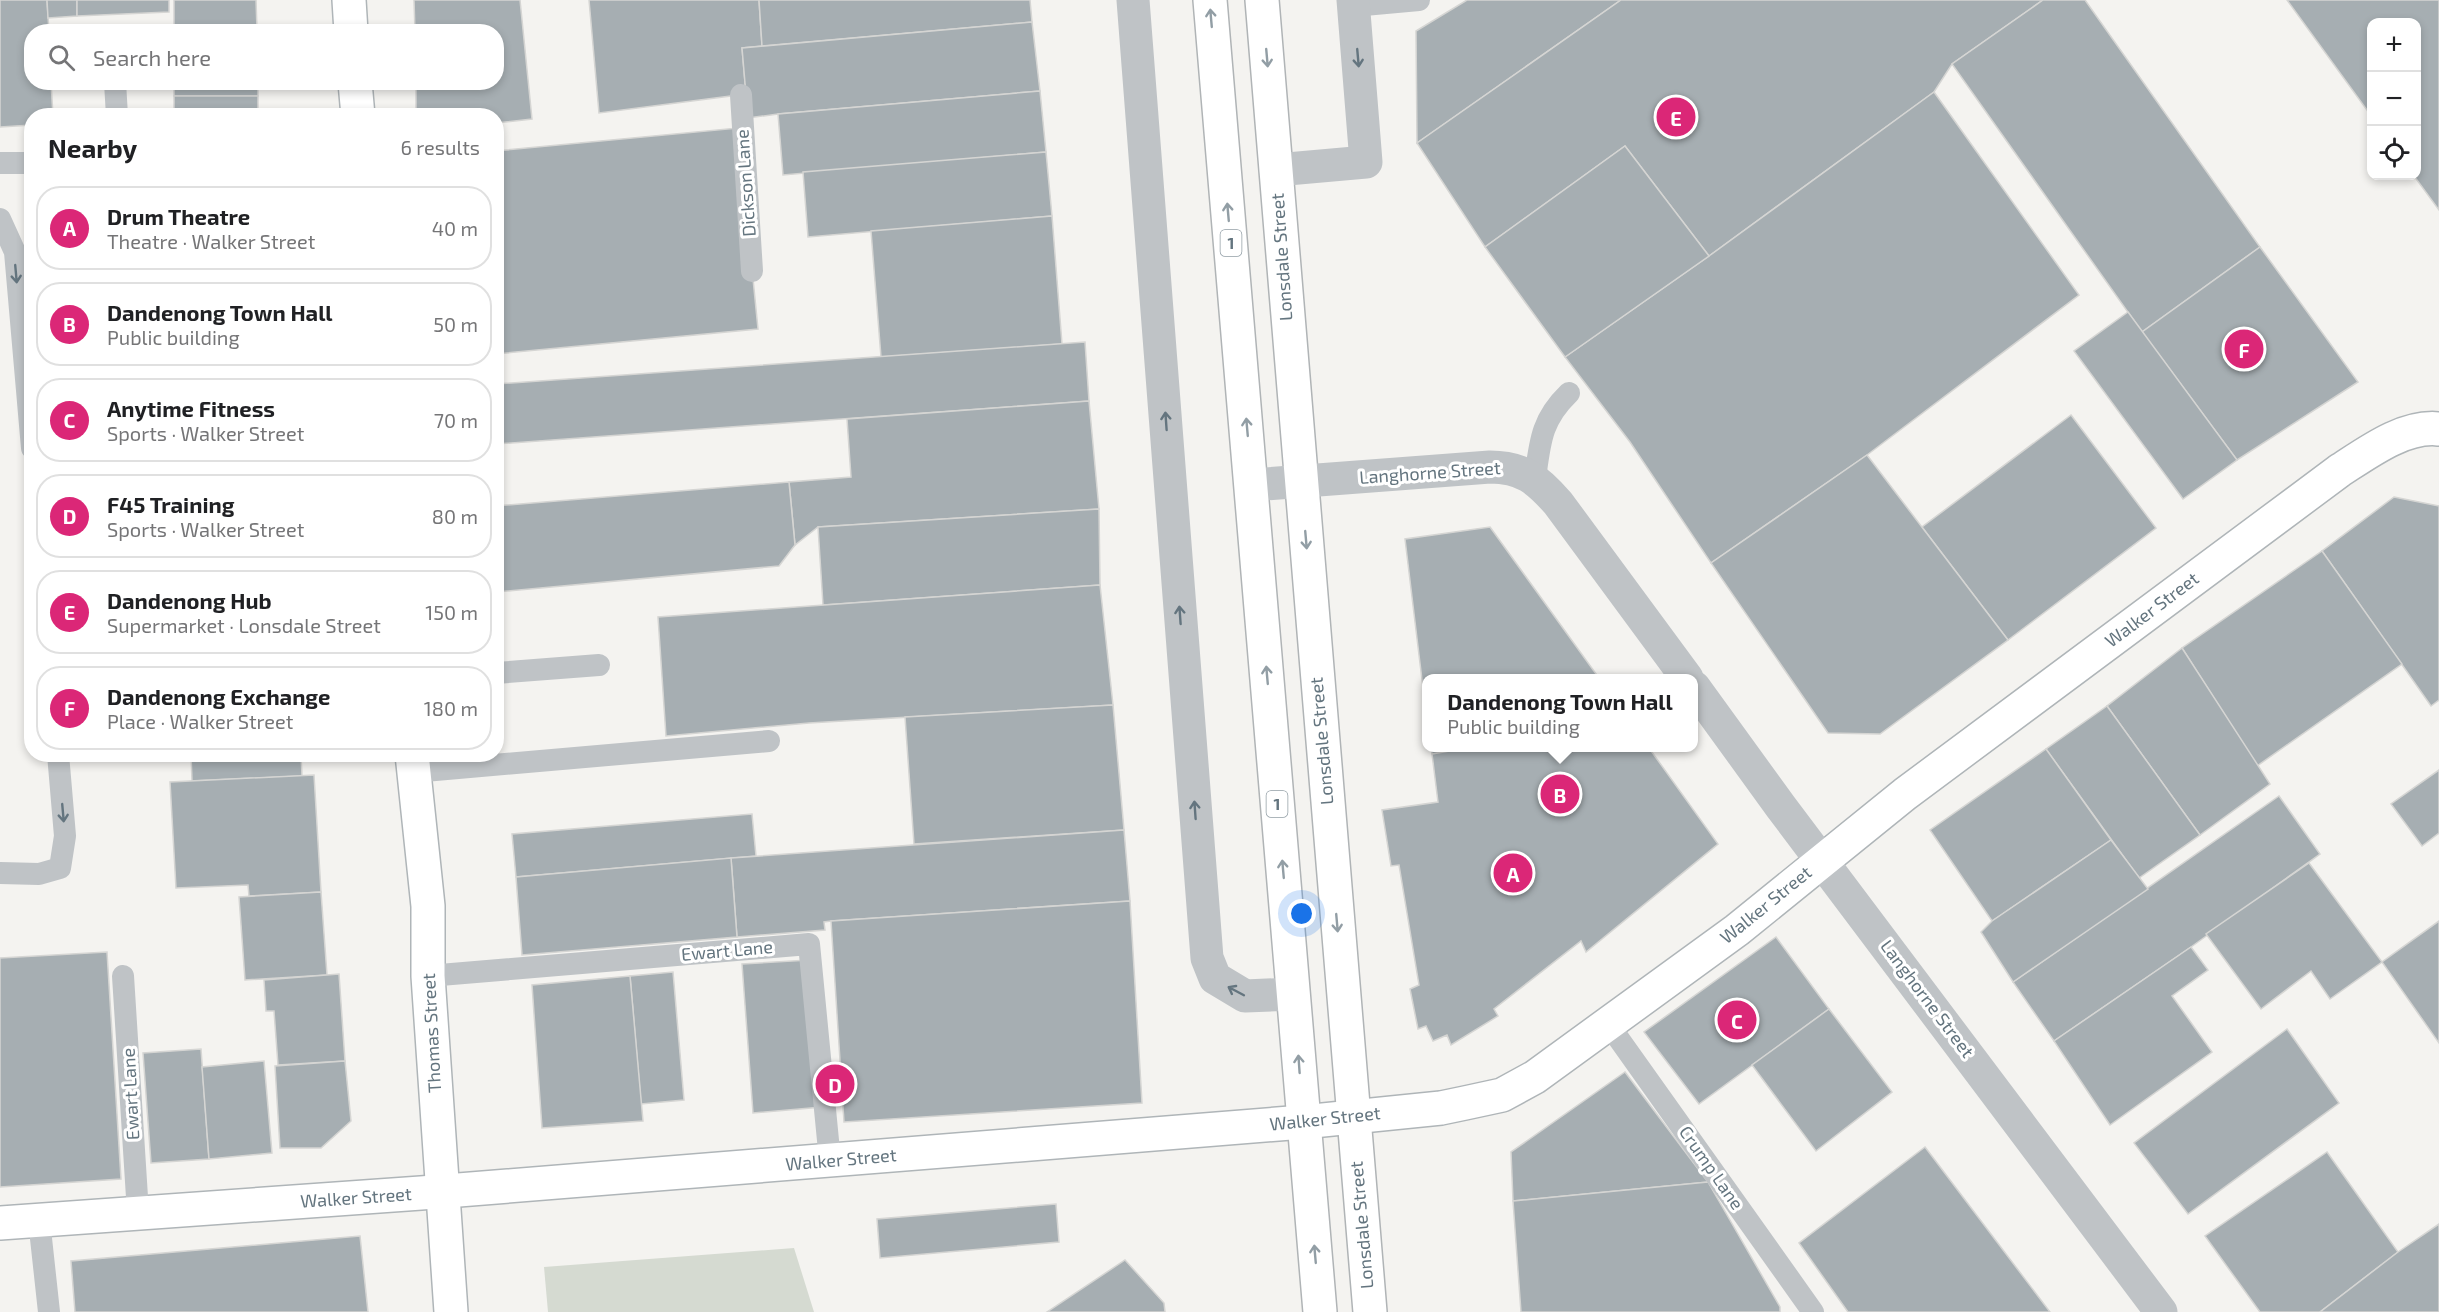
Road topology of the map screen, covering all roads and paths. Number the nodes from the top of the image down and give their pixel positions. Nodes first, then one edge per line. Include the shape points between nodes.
1 (349, 0) edge
2 (1133, 0) edge
3 (1210, 0) edge
4 (1262, 0) edge
5 (1419, 0) edge
6 (1353, 3) edge
7 (350, 24) edge
8 (115, 90) edge
9 (356, 90) edge
10 (741, 95) dead end
11 (117, 108) edge
12 (357, 108) edge
13 (0, 163) edge
14 (24, 163) edge
15 (1276, 170) junction
16 (0, 219) edge
17 (752, 271) dead end
18 (24, 356) edge
19 (1569, 393) dead end
20 (2437, 429) edge
21 (1535, 479) junction
22 (1301, 482) junction
23 (1251, 485) junction
24 (599, 665) dead end
25 (504, 672) edge
26 (1685, 674) edge
27 (1698, 692) edge
28 (769, 741) dead end
29 (504, 757) edge
30 (59, 762) edge
31 (429, 762) edge
32 (413, 763) edge
33 (1821, 860) junction
34 (0, 873) edge
35 (123, 976) dead end
36 (428, 976) junction
37 (1293, 994) junction
38 (1608, 1024) junction
39 (1352, 1117) junction
40 (1303, 1122) junction
41 (830, 1161) junction
42 (441, 1191) junction
43 (138, 1213) junction
44 (39, 1220) junction
45 (0, 1223) edge
46 (49, 1312) edge
47 (451, 1312) edge
48 (1320, 1312) edge
49 (1370, 1312) edge
50 (1813, 1312) edge
51 (2161, 1312) edge

1 - 7 main road
37 -> 2 street via 1245,996 1215,978 1207,958
23 -> 3 main road, 1
4 -> 15 main road, Lonsdale Street
5 - 6 lane
6 -> 15 street, Lonsdale Street via 1366,162
8 - 11 lane
9 - 12 main road
10 - 17 lane, Dickson Lane
13 - 14 lane
15 - 22 main road, Lonsdale Street
16 -> 18 lane via 15,252
19 - 21 lane via 1548,417 1539,445
20 - 33 main road, Walker Street via 2390,441 2339,471
21 - 22 street, Langhorne Street via 1510,469 1490,467
21 - 26 street, Langhorne Street via 1558,503
22 - 23 street, Langhorne Street
22 -> 39 main road, Lonsdale Street
37 -> 23 main road, 1
24 - 25 lane
27 - 33 street, Langhorne Street
28 - 29 lane
30 -> 34 lane via 65,836 60,868 39,874
31 - 32 lane
32 - 36 main road, Thomas Street via 428,906
33 - 38 main road, Walker Street via 1737,930
33 - 51 street, Langhorne Street
35 - 43 lane, Ewart Lane
36 - 41 lane, Ewart Lane via 809,944
36 - 42 main road, Thomas Street
40 -> 37 main road, 1
38 - 39 main road, Walker Street via 1535,1077 1502,1095 1441,1108
38 - 50 lane, Crump Lane
39 - 40 main road, Walker Street
39 - 49 main road, Lonsdale Street
40 - 41 main road, Walker Street
48 -> 40 main road, 1
41 - 42 main road, Walker Street
42 - 43 main road, Walker Street
42 - 47 main road, Thomas Street
43 - 44 main road, Walker Street
44 - 45 main road, Walker Street
44 - 46 lane

